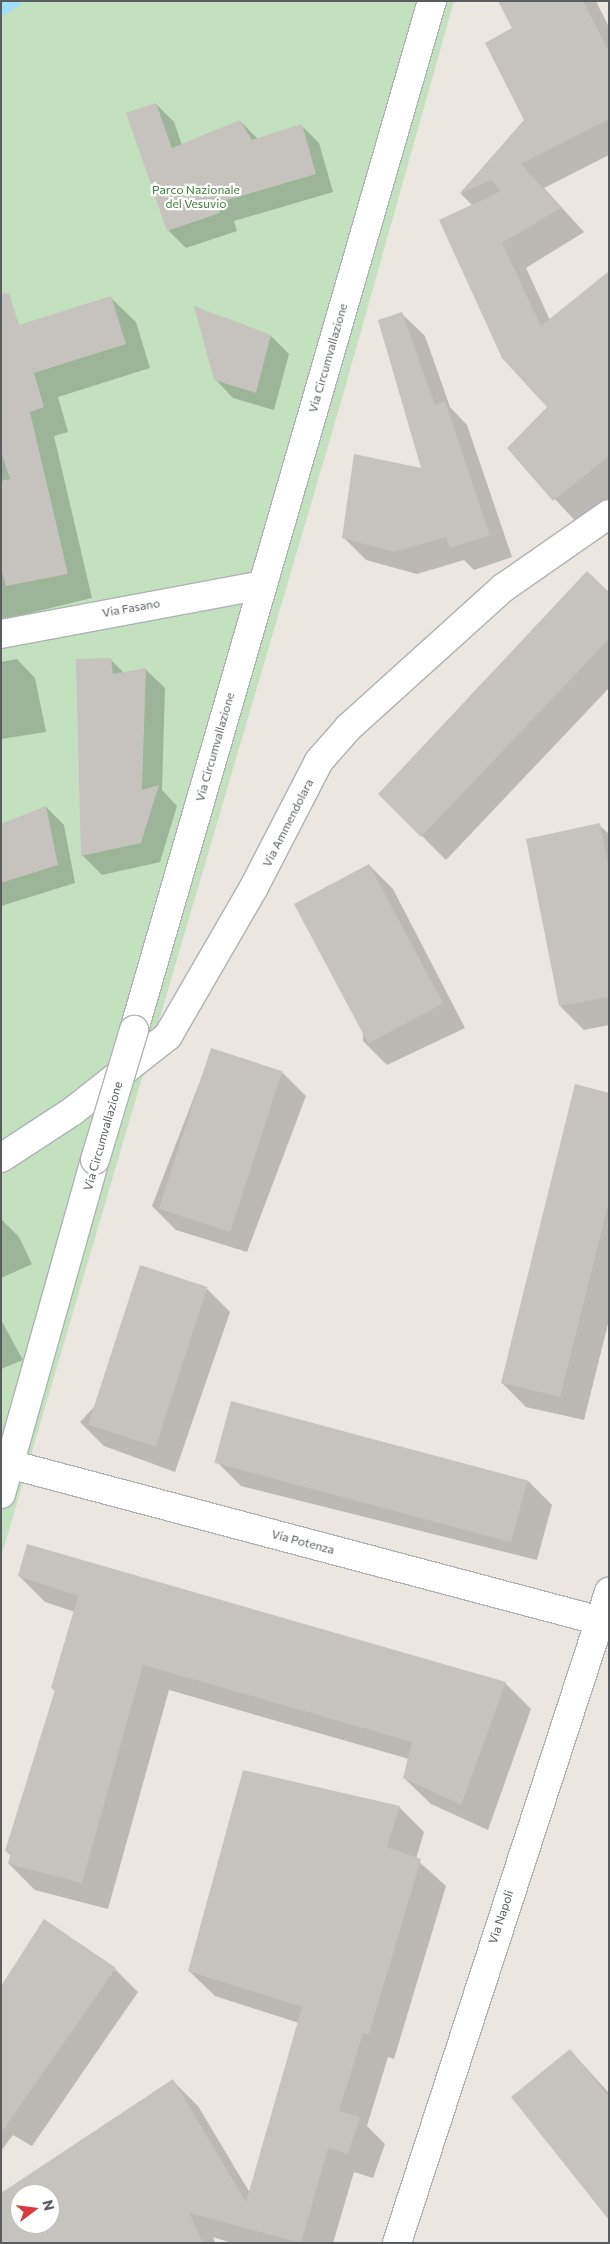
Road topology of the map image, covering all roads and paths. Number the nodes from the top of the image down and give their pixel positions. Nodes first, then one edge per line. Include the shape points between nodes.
1 (432, 1) edge
2 (609, 514) edge
3 (262, 585) junction
4 (1, 634) edge
5 (1, 1158) edge
6 (9, 1464) junction
7 (1, 1494) edge
8 (609, 1592) edge
9 (597, 1620) junction
10 (397, 2243) edge

1 - 3 street, Via Circumvallazione
2 - 5 street, Via Ammendolara via 503,588 349,727 319,761 249,898 168,1036 73,1111
3 - 4 street, Via Fasano
3 - 6 street, Via Circumvallazione, bridge
6 - 7 street, Via Circumvallazione
6 - 9 street, Via Potenza
8 - 9 street, Via Napoli
9 - 10 street, Via Napoli

